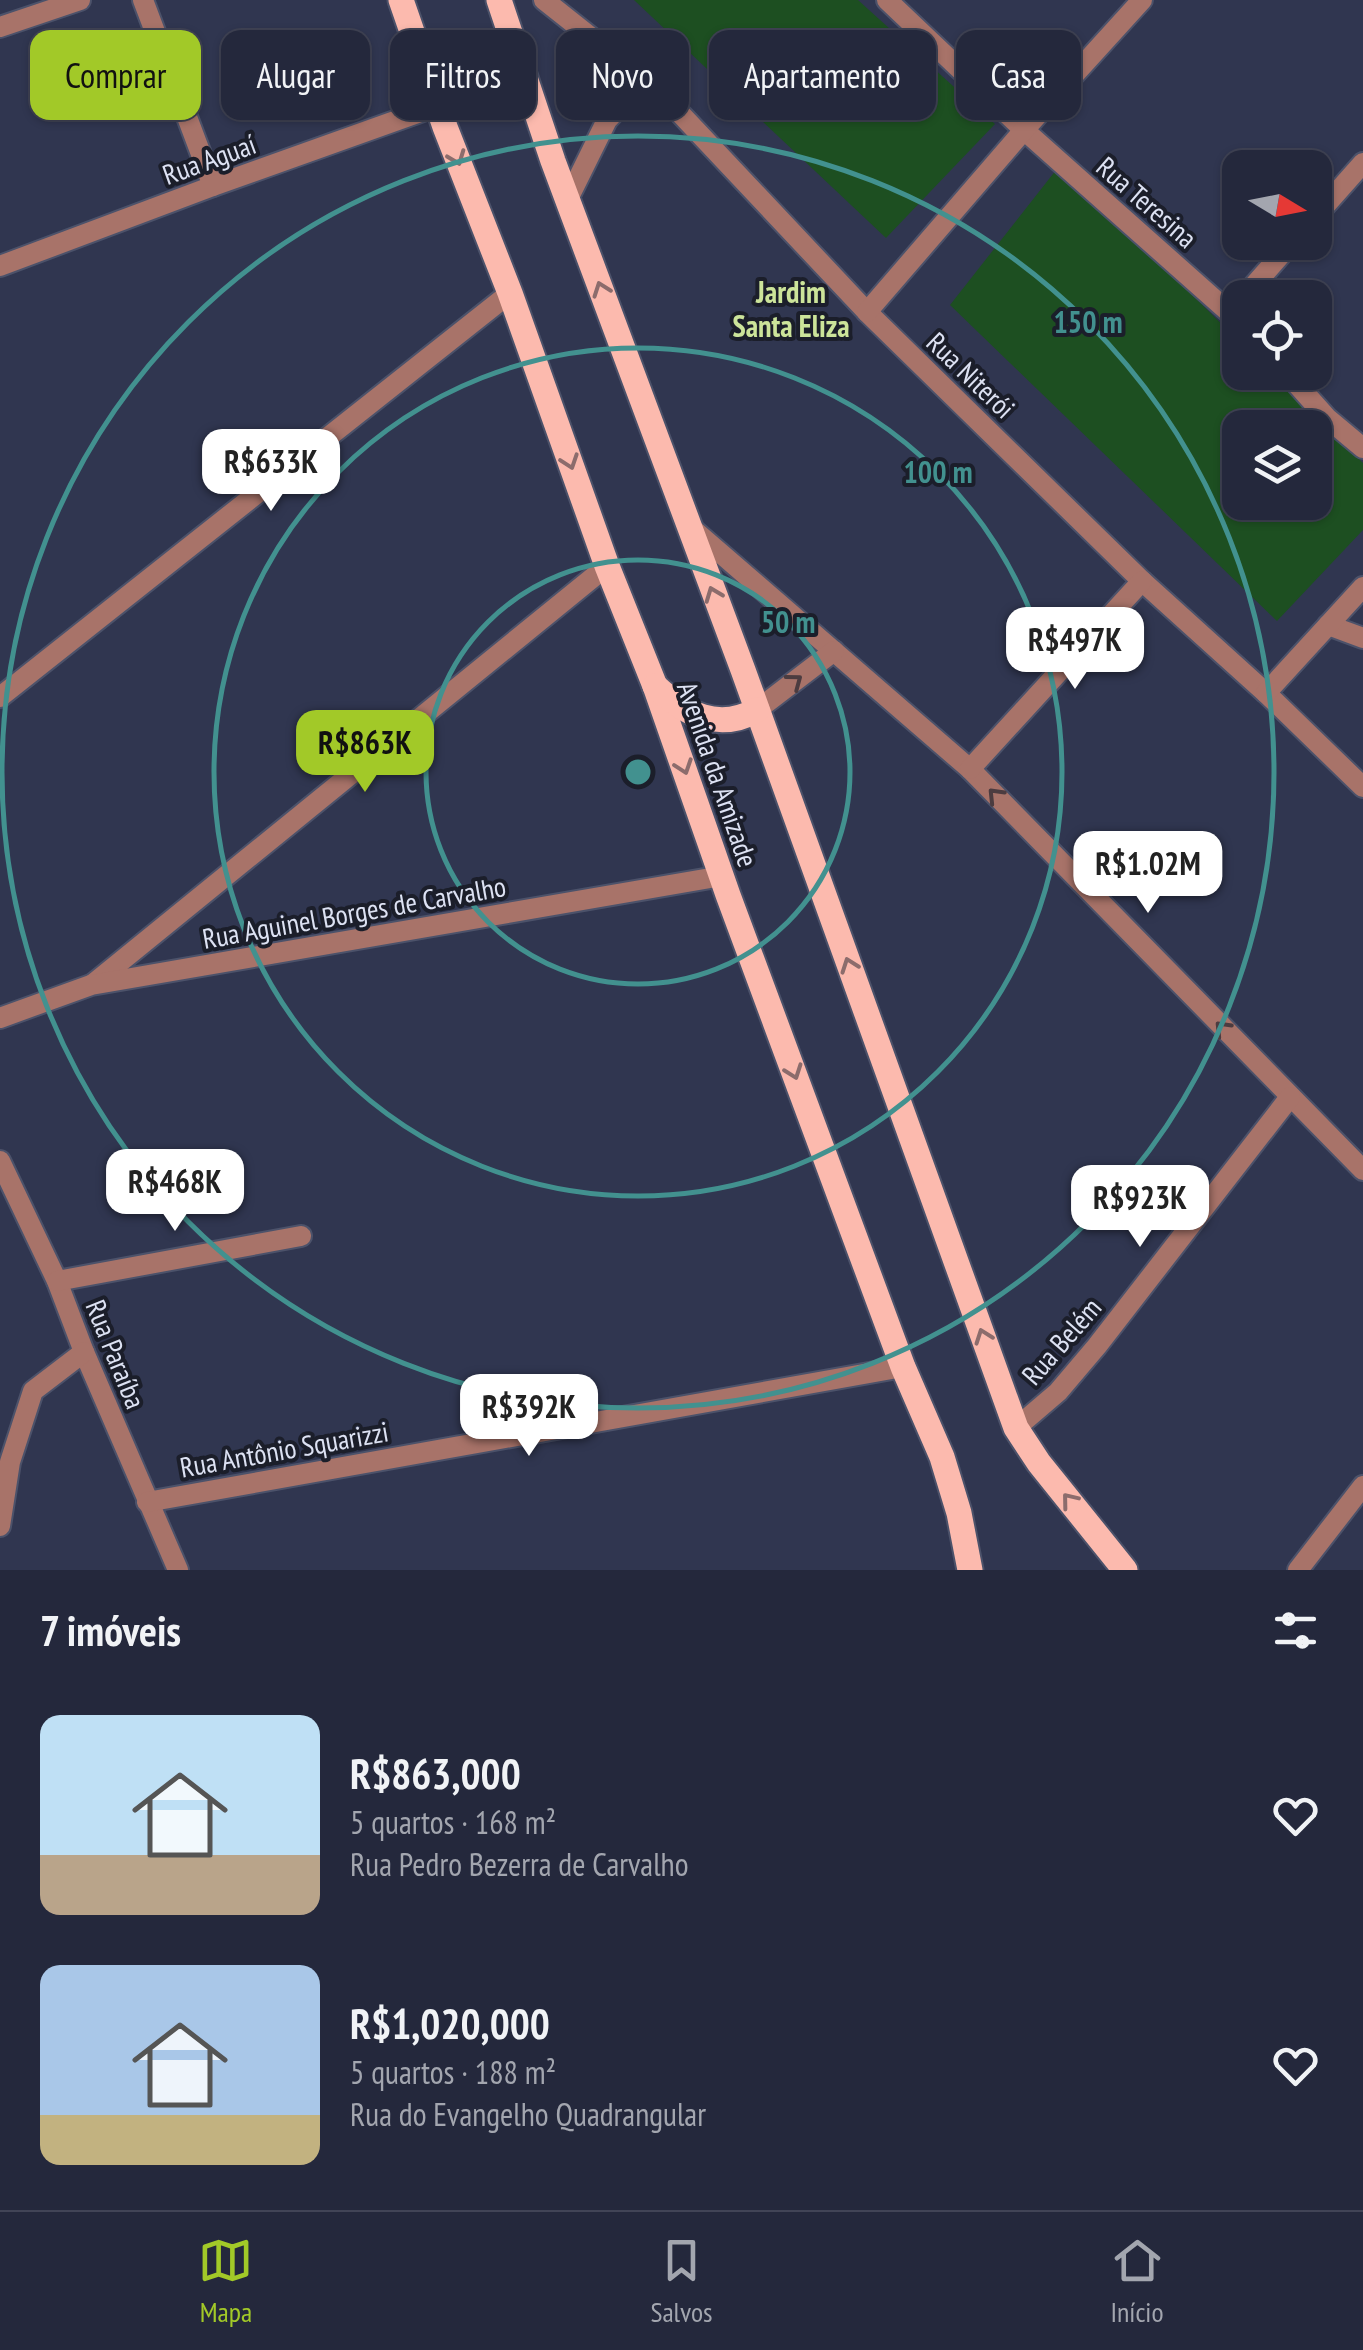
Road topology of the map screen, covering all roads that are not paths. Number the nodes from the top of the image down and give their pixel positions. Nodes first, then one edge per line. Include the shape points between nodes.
1 (80, 0) edge
2 (143, 0) edge
3 (401, 0) edge
4 (499, 0) edge
5 (544, 0) edge
6 (886, 0) edge
7 (1142, 0) edge
8 (0, 27) edge
9 (411, 30) edge
10 (582, 30) edge
11 (428, 120) edge
12 (443, 120) edge
13 (607, 120) edge
14 (686, 120) edge
15 (1024, 130) junction
16 (1363, 162) edge
17 (213, 186) junction
18 (1332, 198) edge
19 (568, 199) junction
20 (1278, 260) edge
21 (0, 266) edge
22 (1261, 280) edge
23 (510, 293) junction
24 (1222, 294) edge
25 (867, 312) junction
26 (1302, 390) edge
27 (1363, 448) edge
28 (687, 524) junction
29 (607, 566) junction
30 (1142, 581) junction
31 (1363, 587) edge
32 (1328, 624) junction
33 (1363, 638) edge
34 (834, 652) junction
35 (655, 686) junction
36 (1266, 693) junction
37 (0, 696) edge
38 (757, 710) junction
39 (970, 769) junction
40 (1363, 787) edge
41 (722, 876) junction
42 (91, 985) junction
43 (0, 1018) edge
44 (1290, 1097) junction
45 (0, 1160) edge
46 (1363, 1170) edge
47 (301, 1236) dead end
48 (57, 1281) junction
49 (84, 1352) junction
50 (903, 1367) junction
51 (1016, 1428) junction
52 (1363, 1486) edge
53 (147, 1502) junction
54 (0, 1526) edge
55 (178, 1570) edge
56 (970, 1570) edge
57 (1124, 1570) edge
58 (1298, 1570) edge

1 - 8 street
2 - 17 street
3 - 9 main road, Avenida da Amizade
4 - 19 main road, Avenida da Amizade
5 - 10 street, Rua Niterói
6 - 15 street, Rua Teresina
7 - 15 street
11 - 17 street, Rua Aguaí
12 -> 23 main road, Avenida da Amizade
13 - 19 street
14 - 25 street, Rua Niterói
15 - 24 street, Rua Teresina
15 - 25 street
16 - 18 street
17 - 21 street, Rua Aguaí
28 -> 19 main road, Avenida da Amizade
20 - 22 street
23 -> 29 main road, Avenida da Amizade
23 - 37 street
25 - 30 street, Rua Niterói
26 - 27 street
28 - 34 street
38 -> 28 main road, Avenida da Amizade
29 - 35 main road, Avenida da Amizade
29 - 42 street
30 - 36 street, Rua Niterói
30 - 39 street
31 - 32 street
32 - 33 street
32 - 36 street
38 -> 34 street
34 - 39 street
35 - 38 main road via 679,707 722,721
35 -> 41 main road, Avenida da Amizade
36 - 40 street, Rua Niterói
51 -> 38 main road, Avenida da Amizade
44 -> 39 street
41 - 42 street, Rua Aguinel Borges de Carvalho
41 -> 50 main road, Avenida da Amizade
42 - 43 street, Rua Aguinel Borges de Carvalho
44 - 46 street
44 - 51 street, Rua Belém via 1097,1346
45 - 48 street, Rua Paraíba
47 - 48 street
48 - 49 street, Rua Paraíba
49 - 53 street, Rua Paraíba
49 - 54 street via 33,1391 10,1462
50 - 53 street, Rua Antônio Squarizzi
50 - 56 main road, Avenida da Amizade via 942,1457
57 -> 51 main road, Avenida da Amizade
52 - 58 street
53 - 55 street, Rua Paraíba

